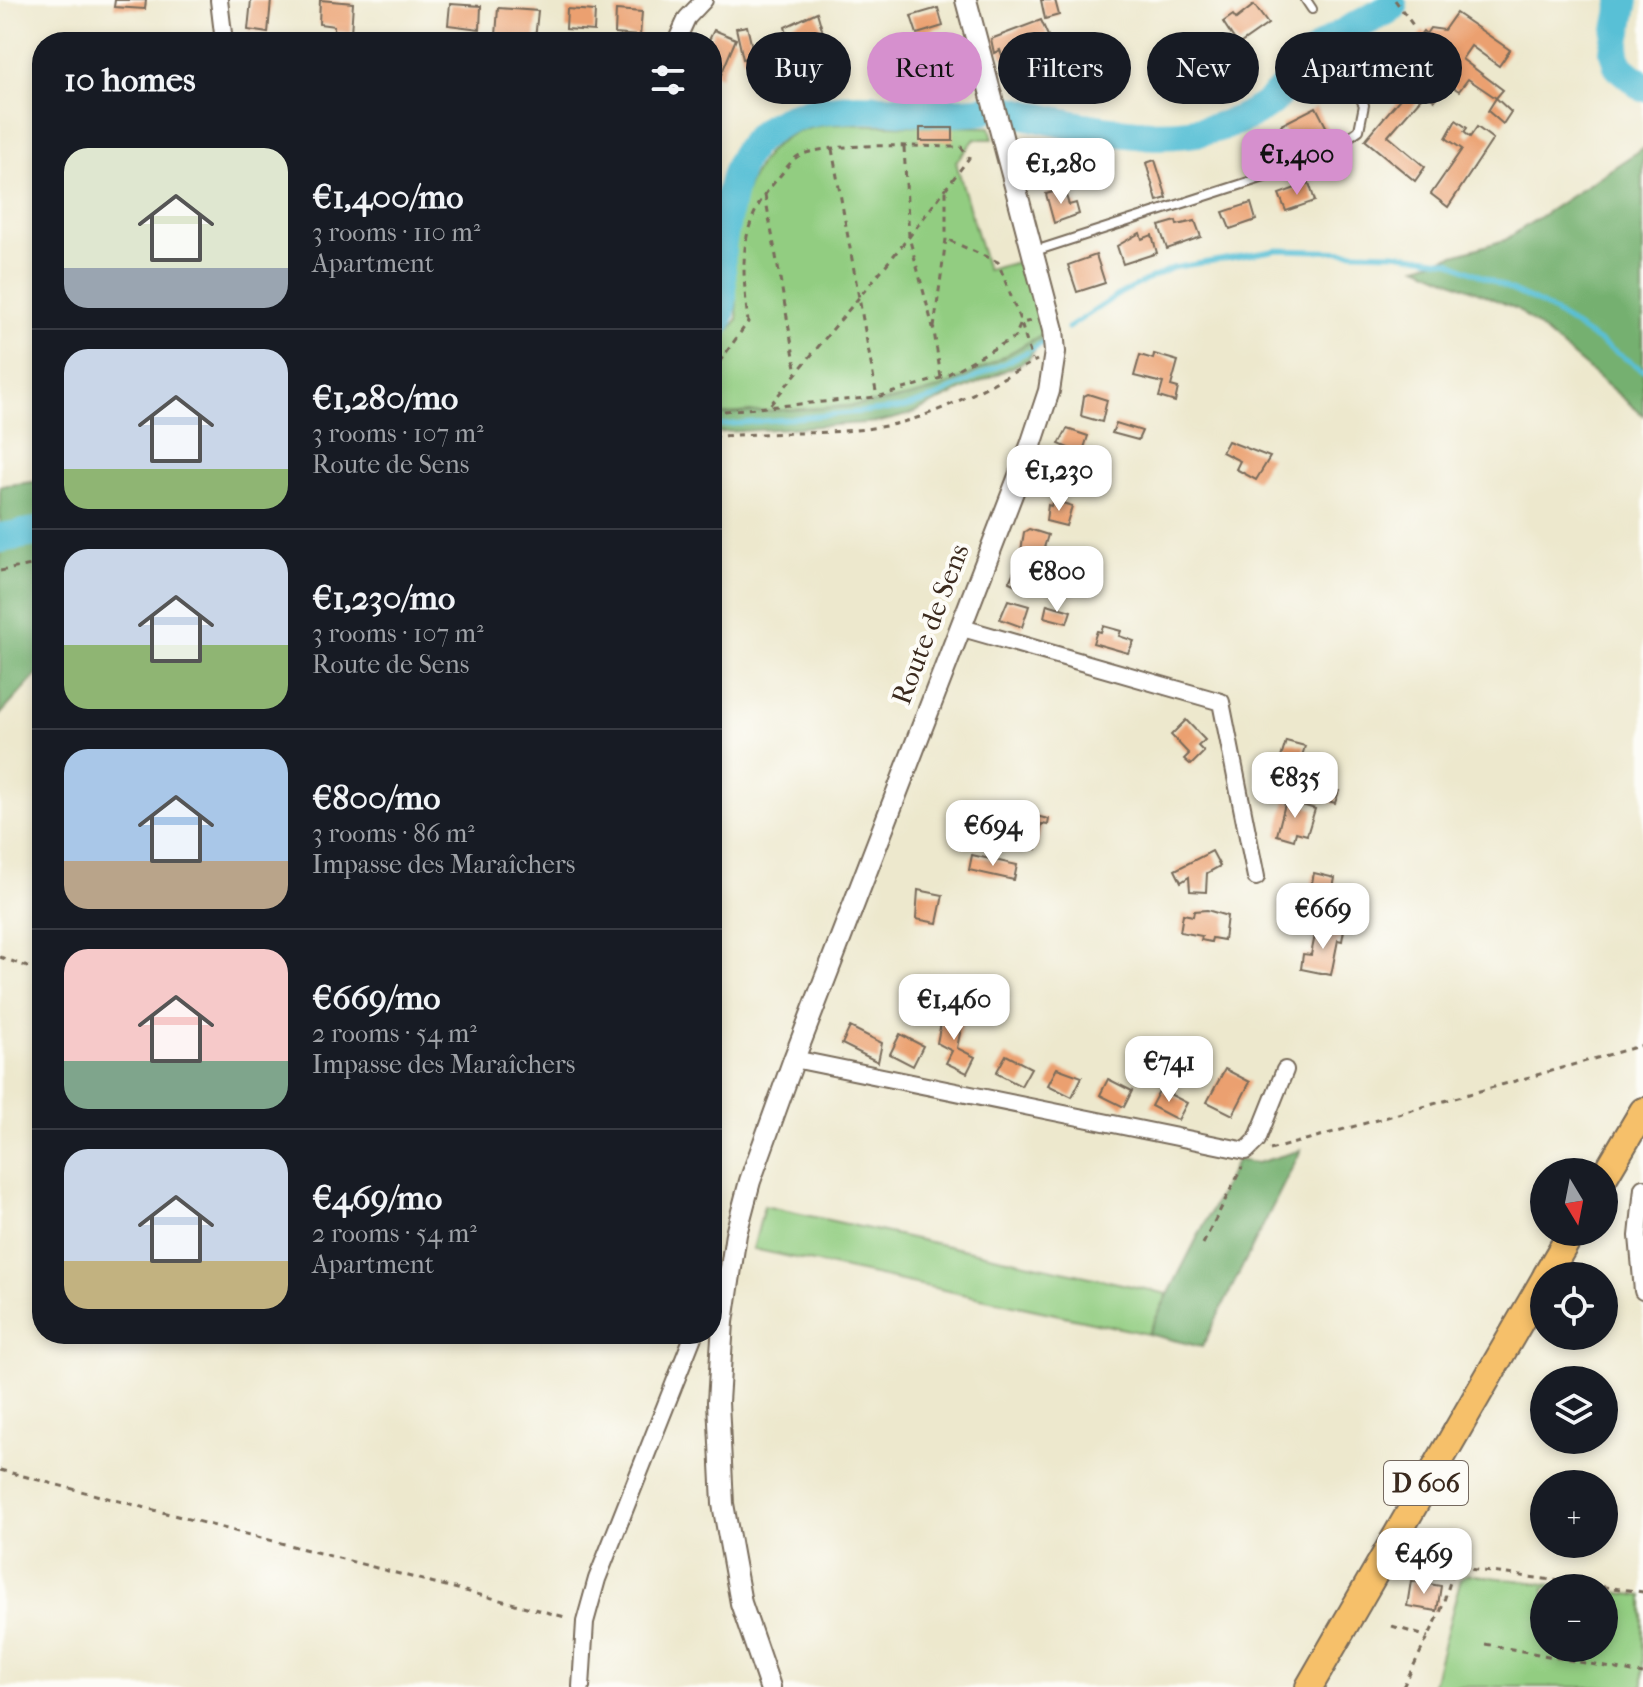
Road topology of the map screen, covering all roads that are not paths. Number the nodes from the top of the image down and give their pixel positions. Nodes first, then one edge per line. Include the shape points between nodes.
1 (219, 0) edge
2 (704, 0) edge
3 (966, 0) edge
4 (1306, 0) edge
5 (1312, 9) dead end
6 (223, 32) edge
7 (681, 32) edge
8 (1363, 104) edge
9 (1034, 252) junction
10 (959, 627) junction
11 (1256, 877) dead end
12 (794, 1059) junction
13 (1285, 1070) dead end
14 (1643, 1111) edge
15 (1615, 1158) edge
16 (1643, 1188) edge
17 (731, 1262) junction
18 (722, 1280) edge
19 (1643, 1291) edge
20 (1530, 1304) edge
21 (690, 1344) edge
22 (581, 1687) edge
23 (770, 1687) edge
24 (1309, 1687) edge

1 - 6 street
2 - 7 street
3 - 9 street, Route de Sens
4 - 5 lane
8 - 9 lane via 1359,130 1314,161
9 - 10 street, Route de Sens via 1053,330 1049,391
10 - 11 street via 1221,702
10 - 12 street, Route de Sens
12 - 13 street via 1250,1149
12 - 17 street, Route de Sens via 750,1181
14 - 15 main road
16 - 19 street via 1638,1236
17 - 18 street
17 - 23 street, Route de Sens via 718,1402 723,1504 741,1603
20 - 24 main road, D 606
21 - 22 street via 597,1579 585,1622

